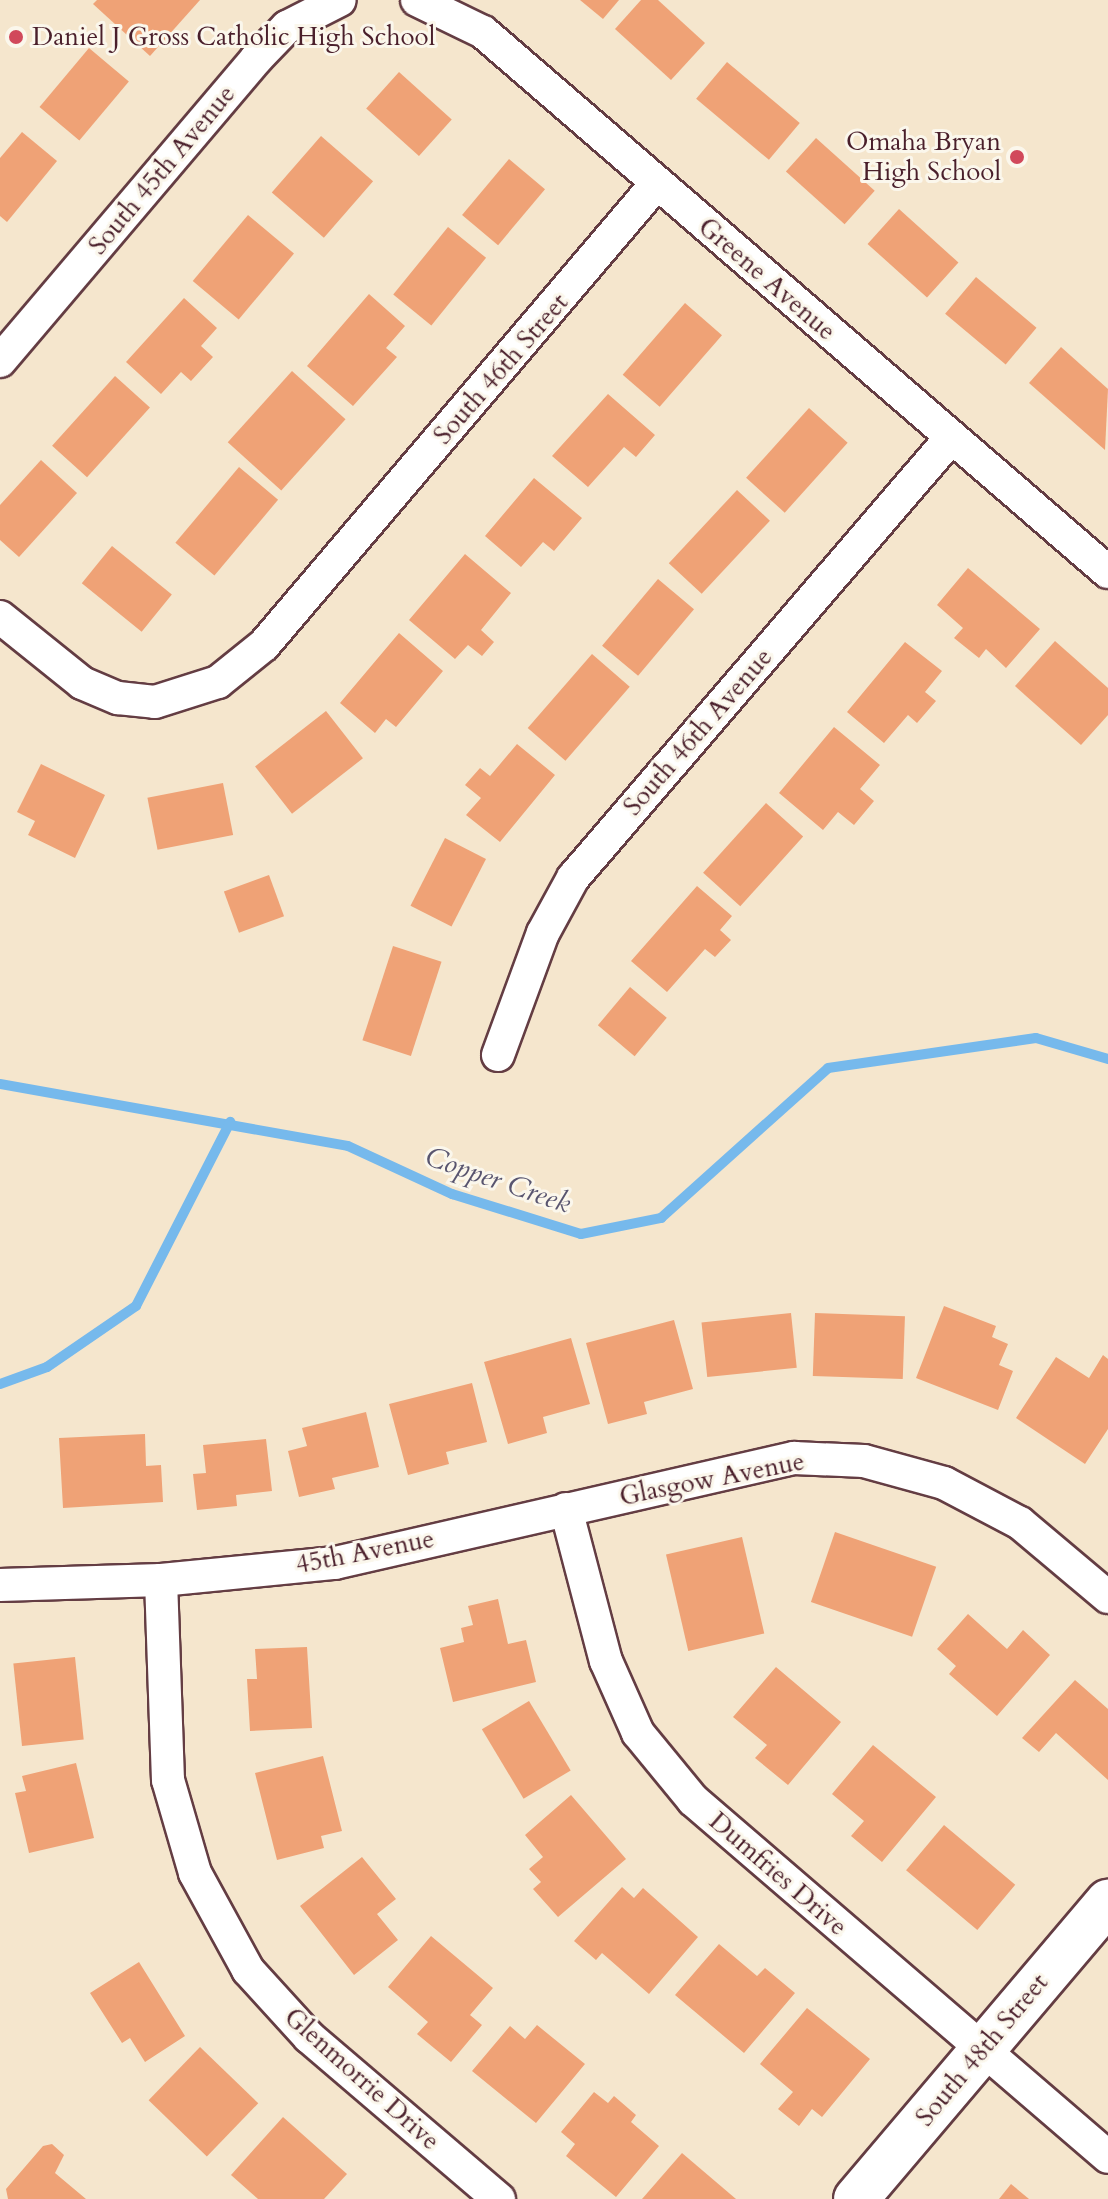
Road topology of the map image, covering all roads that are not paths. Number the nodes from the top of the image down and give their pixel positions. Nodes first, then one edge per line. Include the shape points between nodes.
1 (340, 0) edge
2 (417, 0) edge
3 (657, 183) junction
4 (0, 361) edge
5 (950, 439) junction
6 (1108, 572) edge
7 (0, 617) edge
8 (498, 1055) dead end
9 (566, 1509) junction
10 (161, 1580) junction
11 (0, 1585) edge
12 (1108, 1597) edge
13 (1108, 1902) edge
14 (982, 2050) junction
15 (1108, 2157) edge
16 (499, 2199) edge
17 (856, 2199) edge

1 - 4 street, South 45th Avenue via 287,27 256,59
2 - 3 street, Greene Avenue via 483,32
3 - 5 street, Greene Avenue
3 - 7 street, South 46th Street via 342,554 242,666 218,682 155,702 118,698 82,683
5 - 6 street, Greene Avenue
5 - 8 street, South 46th Avenue via 573,878 543,933
9 - 10 street, 45th Avenue via 335,1563
9 - 12 street, Glasgow Avenue via 794,1458 864,1461 944,1483 1020,1523
9 - 14 street, Dumfries Drive via 606,1661 638,1733 693,1800
10 - 11 street
10 - 16 street, Glenmorrie Drive via 168,1780 202,1887 248,1970 309,2037
13 - 14 street, South 48th Street
14 - 15 street, Dumfries Drive
14 - 17 street, South 48th Street

